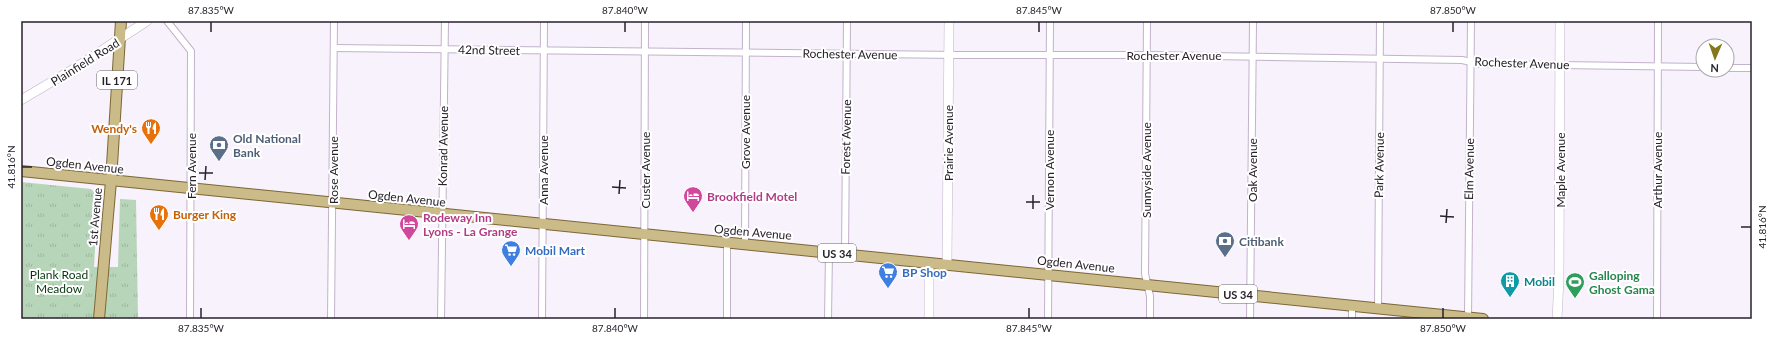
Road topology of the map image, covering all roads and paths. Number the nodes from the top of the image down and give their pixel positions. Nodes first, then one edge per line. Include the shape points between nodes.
1 (121, 21) edge
2 (147, 21) edge
3 (167, 21) edge
4 (334, 21) edge
5 (445, 21) edge
6 (544, 21) edge
7 (645, 21) edge
8 (746, 21) edge
9 (847, 21) edge
10 (949, 21) edge
11 (1050, 21) edge
12 (1147, 21) edge
13 (1253, 21) edge
14 (1380, 21) edge
15 (1471, 21) edge
16 (1560, 21) edge
17 (1658, 21) edge
18 (120, 40) junction
19 (334, 48) junction
20 (444, 49) junction
21 (544, 50) junction
22 (645, 52) junction
23 (746, 53) junction
24 (847, 54) junction
25 (1147, 54) junction
26 (949, 55) junction
27 (1049, 55) junction
28 (1252, 56) junction
29 (1380, 59) junction
30 (1471, 62) junction
31 (1560, 65) junction
32 (1658, 66) junction
33 (1695, 67) edge
34 (1735, 68) edge
35 (1752, 68) edge
36 (21, 100) edge
37 (21, 172) edge
38 (111, 181) junction
39 (190, 189) junction
40 (333, 203) junction
41 (442, 214) junction
42 (543, 224) junction
43 (644, 235) junction
44 (727, 242) junction
45 (745, 243) junction
46 (829, 252) junction
47 (845, 254) junction
48 (929, 263) junction
49 (948, 264) junction
50 (1049, 275) junction
51 (1148, 285) junction
52 (1251, 295) junction
53 (1352, 306) junction
54 (1378, 308) junction
55 (1453, 318) edge
56 (1468, 318) junction
57 (99, 319) edge
58 (190, 319) edge
59 (331, 319) edge
60 (441, 319) edge
61 (542, 319) edge
62 (644, 319) edge
63 (727, 319) edge
64 (828, 319) edge
65 (929, 319) edge
66 (1048, 319) edge
67 (1150, 319) edge
68 (1250, 319) edge
69 (1352, 319) edge
70 (1483, 319) edge
71 (1557, 319) edge
72 (1657, 319) edge

1 - 18 main road, 1st Avenue / IL 171
2 - 18 street, Plainfield Road
3 - 39 street, Fern Avenue via 191,51
4 - 19 street, Rose Avenue
5 - 20 street, Konrad Avenue
6 - 21 street, Anna Avenue
7 - 22 street, Custer Avenue
8 - 23 street, Grove Avenue
9 - 24 street, Forest Avenue
10 - 26 street, Prairie Avenue
11 - 27 street, Vernon Avenue
12 - 25 street, Sunnyside Avenue
13 - 28 street, Oak Avenue
14 - 29 street, Park Avenue
15 - 30 street, Elm Avenue
16 - 31 street, Maple Avenue
17 - 32 street, Arthur Avenue
18 - 36 street, Plainfield Road
18 - 38 main road, 1st Avenue / IL 171
19 - 20 street, 42nd Street
19 - 40 street, Rose Avenue
20 - 21 street, 42nd Street
20 - 41 street, Konrad Avenue
21 - 22 street, 42nd Street
21 - 42 street, Anna Avenue
22 - 23 street, Rochester Avenue
22 - 43 street, Custer Avenue
23 - 24 street, Rochester Avenue
23 - 45 street, Grove Avenue
24 - 26 street, Rochester Avenue
24 - 47 street, Forest Avenue
25 - 27 street, Rochester Avenue
25 - 28 street, Rochester Avenue
25 - 51 street, Sunnyside Avenue via 1145,274
26 - 27 street, Rochester Avenue
26 - 49 street, Prairie Avenue
27 - 50 street, Vernon Avenue
28 - 29 street, Rochester Avenue
28 - 52 street, Oak Avenue
29 - 30 street, Rochester Avenue
29 - 54 street, Park Avenue
30 - 31 street, Rochester Avenue
30 - 56 street, Elm Avenue
31 - 32 street, Rochester Avenue
31 - 71 street, Maple Avenue
32 - 33 street, Rochester Avenue
32 - 72 street, Arthur Avenue
34 - 35 street
37 - 38 main road, Ogden Avenue / US 34
38 - 39 main road, Ogden Avenue / US 34
38 - 57 main road, 1st Avenue / IL 171
39 - 40 main road, Ogden Avenue / US 34
39 - 58 street, Fern Avenue
40 - 41 main road, Ogden Avenue / US 34
40 - 59 street, Rose Avenue
41 - 42 main road, Ogden Avenue / US 34
41 - 60 street, Konrad Avenue
42 - 43 main road, Ogden Avenue / US 34
42 - 61 street, Anna Avenue
43 - 44 main road, Ogden Avenue / US 34
43 - 62 street, Custer Avenue
44 - 45 main road, Ogden Avenue / US 34
44 - 63 street
45 - 46 main road, Ogden Avenue / US 34
46 - 47 main road, Ogden Avenue / US 34
46 - 64 street
47 - 48 main road, Ogden Avenue / US 34
48 - 49 main road, Ogden Avenue / US 34
48 - 65 street
49 - 50 main road, Ogden Avenue / US 34
50 - 51 main road, Ogden Avenue / US 34
50 - 66 street, Vernon Avenue
51 - 52 main road, Ogden Avenue / US 34
51 - 67 street, Sunnyside Avenue
52 - 53 main road, Ogden Avenue / US 34
52 - 68 street, Oak Avenue
53 - 54 main road, Ogden Avenue / US 34
53 - 69 street
54 - 55 main road, Ogden Avenue / US 34
55 - 56 main road, Ogden Avenue / US 34
56 - 70 main road, Ogden Avenue / US 34

